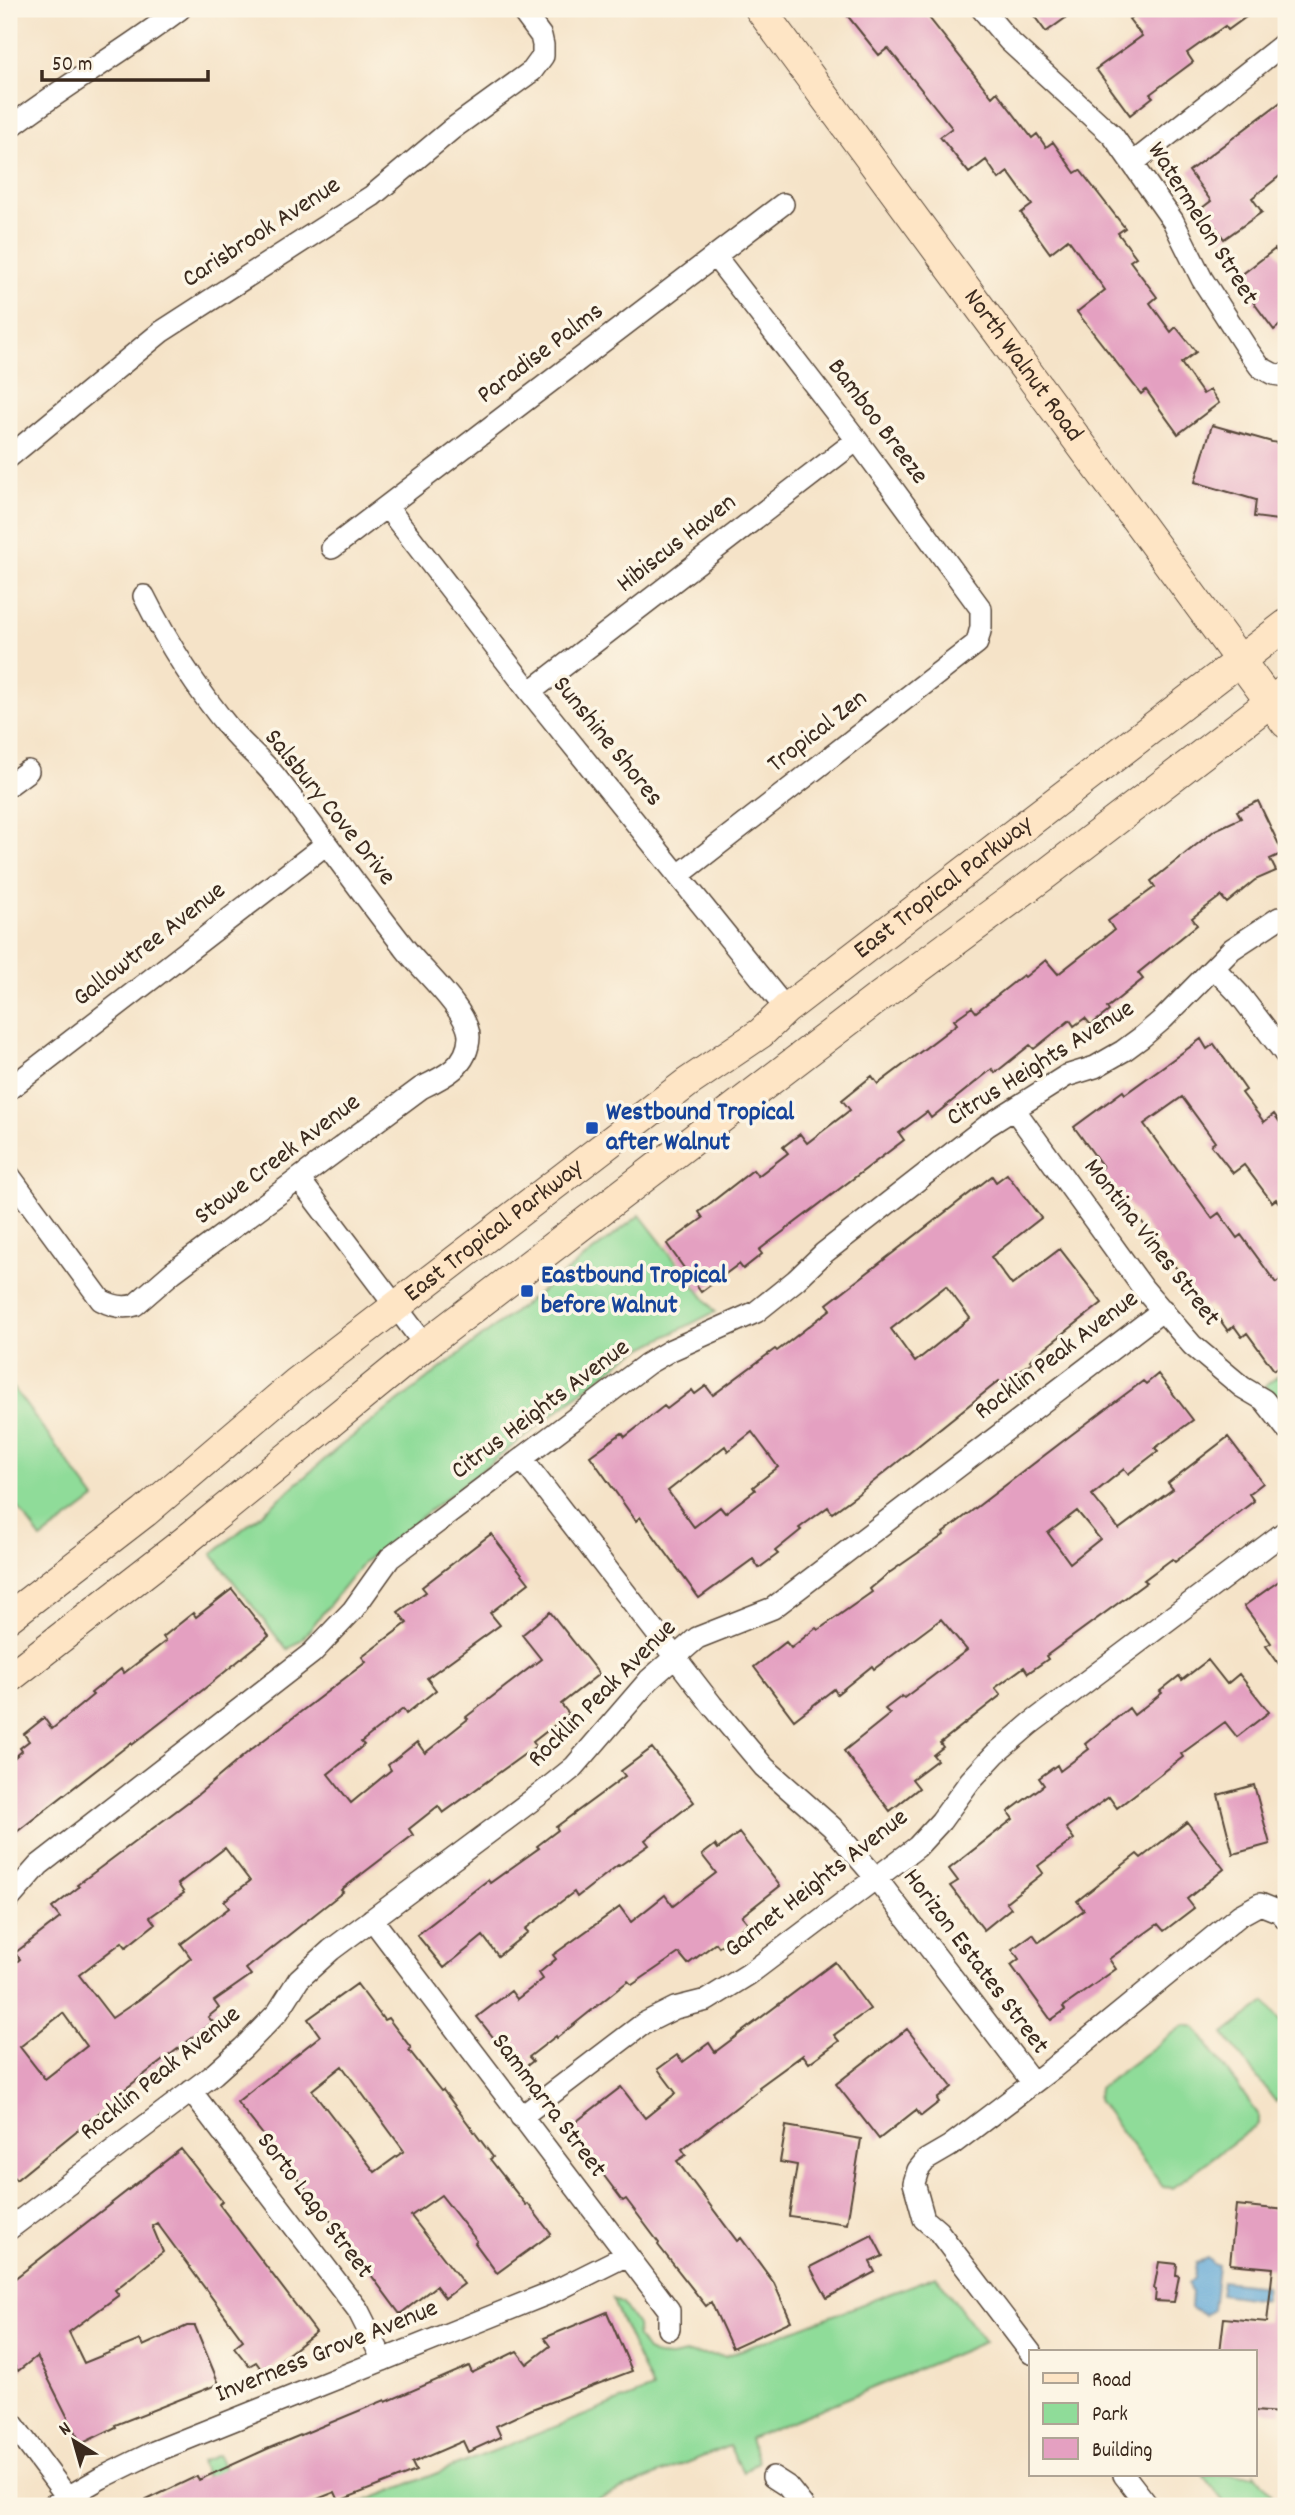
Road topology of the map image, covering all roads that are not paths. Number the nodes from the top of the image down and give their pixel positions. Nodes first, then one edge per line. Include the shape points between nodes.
1 (180, 9) edge
2 (521, 9) edge
3 (760, 9) edge
4 (982, 9) edge
5 (1286, 42) edge
6 (9, 128) edge
7 (1133, 163) junction
8 (783, 204) dead end
9 (715, 256) junction
10 (1286, 376) edge
11 (857, 440) junction
12 (9, 457) edge
13 (387, 507) junction
14 (332, 548) dead end
15 (144, 596) dead end
16 (1286, 625) edge
17 (981, 627) joint
18 (1241, 661) junction
19 (530, 692) junction
20 (1281, 705) edge
21 (28, 771) dead end
22 (9, 785) edge
23 (325, 845) junction
24 (679, 875) junction
25 (1279, 918) dead end
26 (1214, 968) junction
27 (786, 1009) junction
28 (465, 1052) joint
29 (1286, 1055) edge
30 (9, 1089) edge
31 (1014, 1108) junction
32 (9, 1175) edge
33 (299, 1179) junction
34 (395, 1306) junction
35 (1163, 1310) junction
36 (425, 1345) junction
37 (1286, 1428) edge
38 (522, 1459) junction
39 (1286, 1531) edge
40 (9, 1617) edge
41 (674, 1658) junction
42 (9, 1678) edge
43 (876, 1878) junction
44 (9, 1899) edge
45 (372, 1919) junction
46 (1286, 1919) edge
47 (1032, 2083) junction
48 (191, 2091) junction
49 (522, 2117) junction
50 (9, 2230) edge
51 (627, 2255) junction
52 (669, 2329) dead end
53 (1029, 2350) edge
54 (383, 2360) junction
55 (9, 2418) edge
56 (1125, 2476) edge
57 (773, 2477) dead end
58 (60, 2502) edge
59 (803, 2506) edge
60 (1148, 2506) edge

1 - 6 street
2 - 12 street, Carisbrook Avenue via 541,36 543,56 532,71 372,195 161,332
3 - 18 main road, North Walnut Road
4 - 7 street, Watermelon Street via 1009,41 1113,136
5 - 7 street
7 - 10 street, Watermelon Street via 1173,221 1202,279 1249,352 1260,367
8 - 9 street, Paradise Palms
9 - 11 street, Bamboo Breeze
9 - 13 street, Paradise Palms
11 - 17 street, Bamboo Breeze via 981,609
11 - 19 street, Hibiscus Haven
13 - 14 street, Paradise Palms
13 - 19 street, Sunshine Shores
15 - 23 street, Salsbury Cove Drive via 188,676 272,773
16 - 18 main road, East Tropical Parkway
17 - 24 street, Tropical Zen via 977,643
18 - 20 main road, North Walnut Road
18 - 27 main road, East Tropical Parkway
19 - 24 street, Sunshine Shores
20 - 36 main road, East Tropical Parkway via 874,1001
21 - 22 street
23 - 28 street, Salsbury Cove Drive via 458,1011 469,1037
23 - 30 street, Gallowtree Avenue
24 - 27 street, Sunshine Shores
25 - 26 street, Citrus Heights Avenue
26 - 29 street
26 - 31 street, Citrus Heights Avenue via 1123,1051 1066,1076
27 - 34 main road, East Tropical Parkway via 761,1033 687,1083
28 - 33 street, Stowe Creek Avenue via 450,1074 421,1088
31 - 35 street, Montina Vines Street
31 - 38 street, Citrus Heights Avenue via 873,1213 756,1312 647,1364
32 - 33 street, Stowe Creek Avenue via 101,1300 119,1307 135,1305
33 - 34 street
34 - 36 street
34 - 40 main road, East Tropical Parkway via 269,1405 145,1512
35 - 37 street, Montina Vines Street via 1192,1345 1264,1400
35 - 41 street, Rocklin Peak Avenue via 773,1608 697,1638
36 - 42 main road, East Tropical Parkway
38 - 41 street, Horizon Estates Street
38 - 44 street, Citrus Heights Avenue via 390,1558 353,1610 312,1653 39,1865
39 - 43 street, Garnet Heights Avenue via 1030,1724 995,1754 917,1847
41 - 43 street, Horizon Estates Street via 764,1767 832,1828
41 - 45 street, Rocklin Peak Avenue via 642,1687 574,1767
43 - 47 street, Horizon Estates Street
43 - 49 street, Garnet Heights Avenue via 707,2000 675,2008 643,2024
45 - 48 street, Rocklin Peak Avenue via 299,1979 278,2012
45 - 49 street, Sammarra Street
46 - 47 street via 1260,1904 1241,1915
47 - 53 street via 926,2160 914,2183 925,2219
48 - 50 street, Rocklin Peak Avenue
48 - 54 street, Sorto Lago Street via 358,2311
49 - 51 street, Sammarra Street
51 - 52 street, Sammarra Street via 669,2310
51 - 54 street, Inverness Grove Avenue via 557,2290
54 - 58 street, Inverness Grove Avenue via 154,2452
55 - 58 street
56 - 60 street
57 - 59 street

